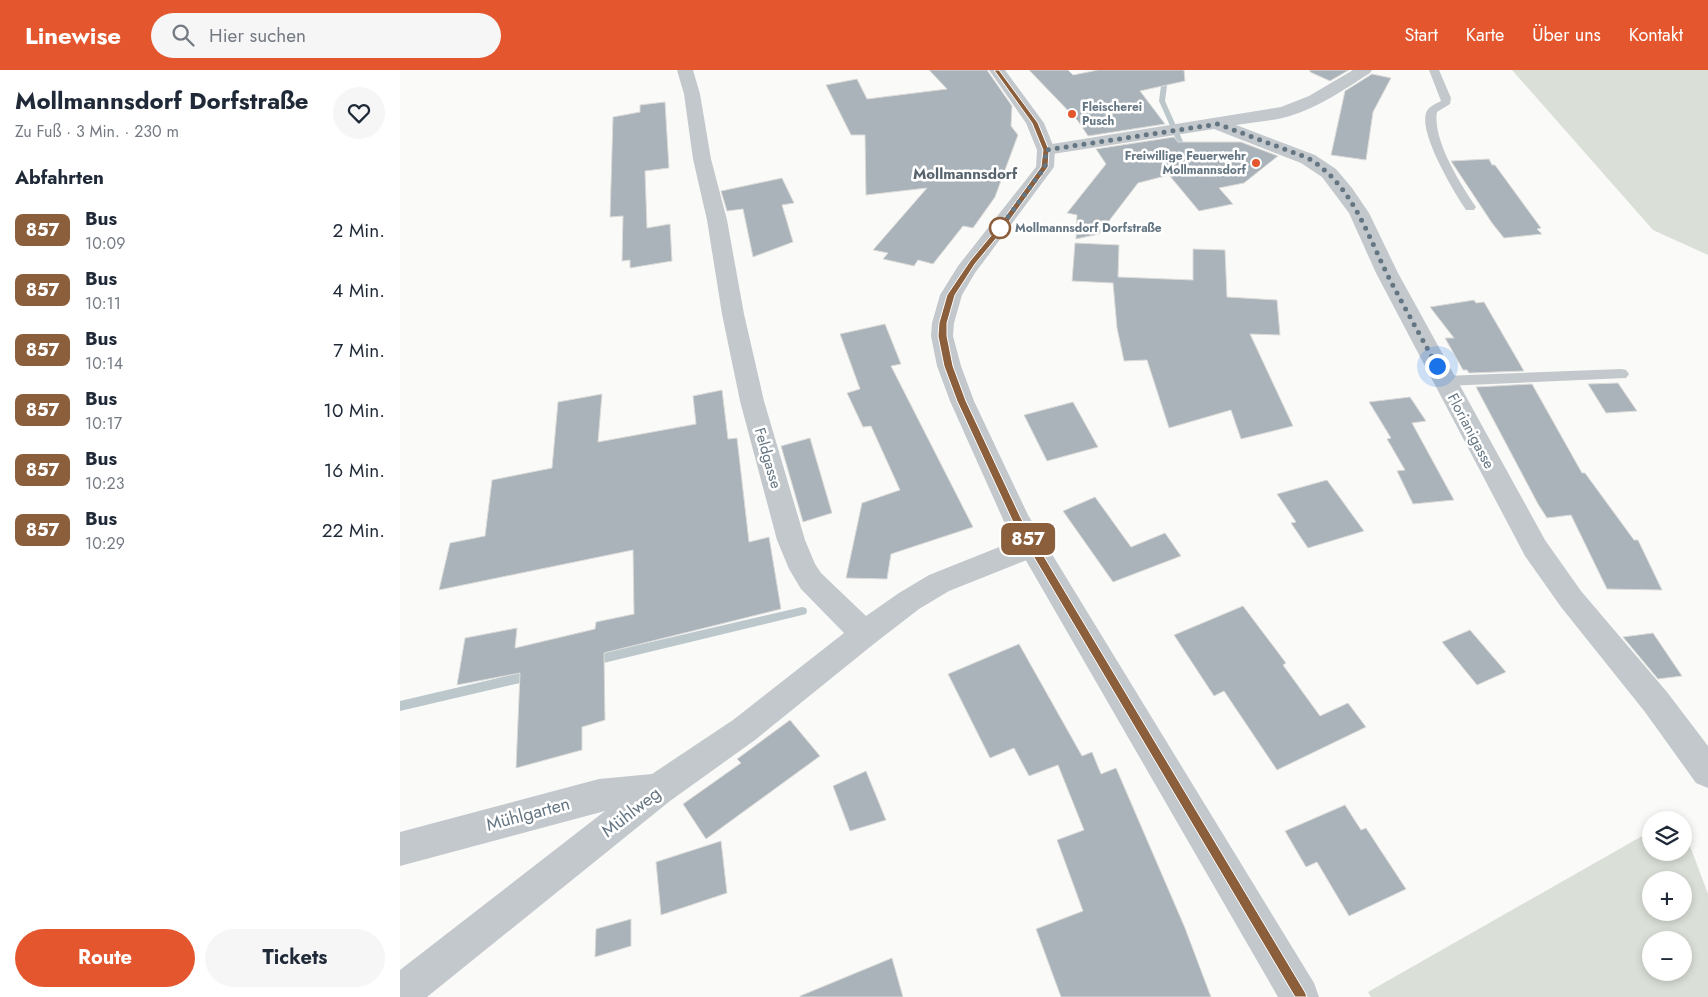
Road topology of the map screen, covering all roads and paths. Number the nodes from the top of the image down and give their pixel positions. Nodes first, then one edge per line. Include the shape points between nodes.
1 (685, 70) edge
2 (997, 70) edge
3 (1364, 70) edge
4 (1434, 70) edge
5 (1218, 124) junction
6 (1046, 150) junction
7 (1470, 207) dead end
8 (1621, 374) dead end
9 (1445, 381) junction
10 (1032, 546) junction
11 (864, 634) junction
12 (1704, 760) edge
13 (658, 790) junction
14 (400, 849) edge
15 (400, 994) edge
16 (1300, 997) edge

1 - 11 street, Feldgasse via 752,400 791,540 811,581
2 - 6 street via 1035,123
3 - 5 street via 1293,110
4 - 7 lane via 1446,98 1446,102 1432,111 1436,142 1457,188
5 - 6 street
5 - 9 street, Florianigasse via 1308,158 1337,182 1359,213
6 - 10 street via 1045,167 951,295 942,336 962,401 1012,511
8 - 9 lane
9 - 12 street, Florianigasse via 1548,568
10 - 11 street via 939,583
10 - 16 street
11 - 13 street, Mühlweg via 744,730
13 - 14 street, Mühlgarten via 599,795
13 - 15 street, Mühlweg

